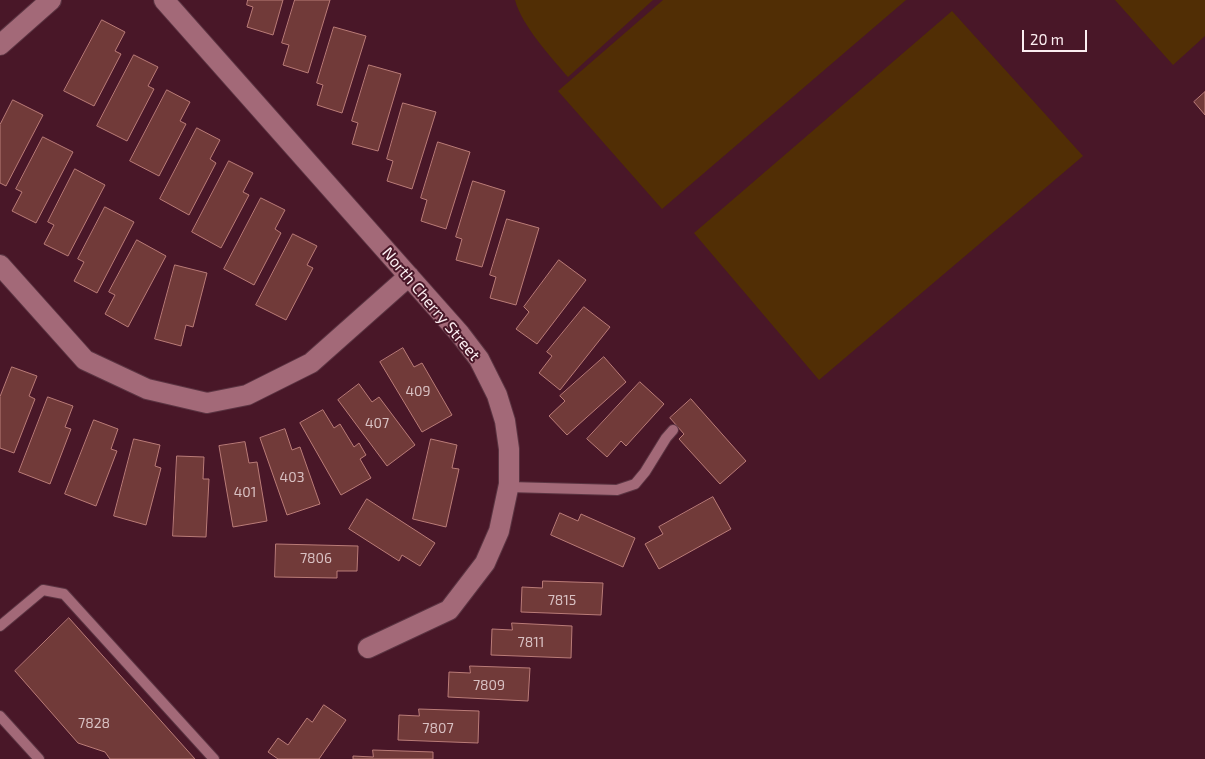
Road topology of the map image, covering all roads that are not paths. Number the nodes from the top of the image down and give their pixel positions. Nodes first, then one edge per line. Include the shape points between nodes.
1 (51, 0) edge
2 (164, 0) edge
3 (0, 45) edge
4 (0, 265) edge
5 (409, 276) junction
6 (673, 430) dead end
7 (508, 487) junction
8 (0, 626) edge
9 (368, 648) dead end
10 (0, 716) edge
11 (40, 759) edge
12 (214, 759) edge

1 - 3 street
2 - 5 street, North Cherry Street
4 - 5 street via 85,360 147,388 206,403 247,394 311,364
5 - 7 street, North Cherry Street via 479,359 497,395 510,448
6 - 7 lane via 635,484 617,490
7 - 9 street, North Cherry Street via 500,531 485,563 449,610
8 - 12 lane via 43,590 64,594
10 - 11 lane

